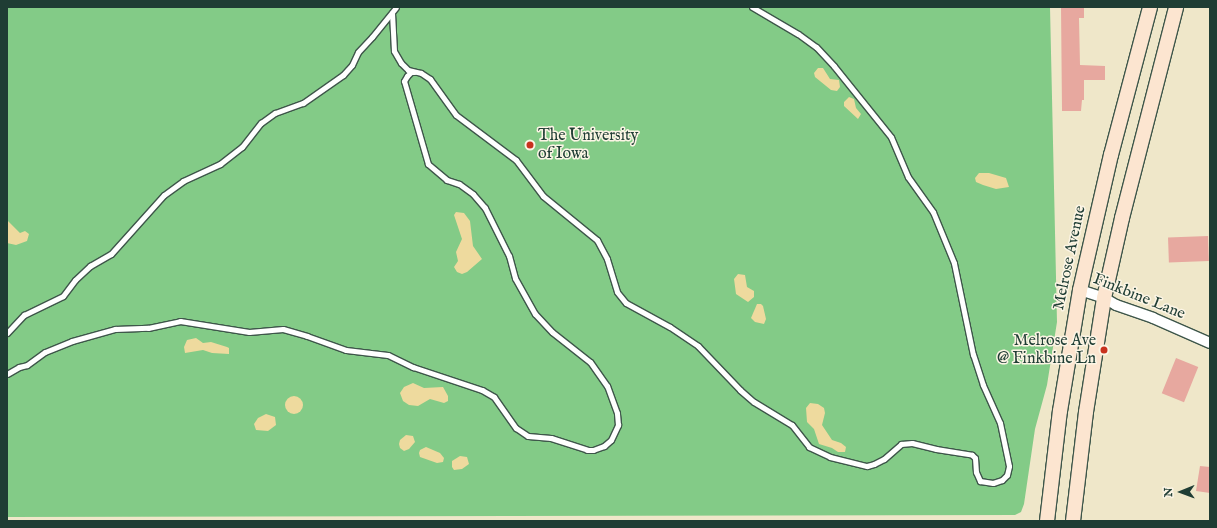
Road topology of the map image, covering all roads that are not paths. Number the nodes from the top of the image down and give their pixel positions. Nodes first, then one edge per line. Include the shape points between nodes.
1 (396, 7) edge
2 (752, 7) edge
3 (1150, 7) edge
4 (1176, 7) edge
5 (392, 13) junction
6 (421, 72) junction
7 (1080, 290) junction
8 (1104, 298) junction
9 (7, 333) edge
10 (1210, 343) edge
11 (7, 374) edge
12 (1047, 521) edge
13 (1073, 521) edge

1 - 5 lane
2 - 6 lane via 798,34 816,47 834,66 891,137 908,177 933,212 954,263 973,355 1000,423 1009,466 1007,475 1002,480 993,483 980,481 972,455 936,450 912,443 901,444 884,459 867,466 830,457 809,447 792,425 754,402 698,346 626,303 617,292 607,259 597,240 543,196 516,160 456,115 430,79
3 - 7 main road, Melrose Avenue via 1111,156
4 - 8 main road
5 - 6 lane via 394,51 408,70
5 - 9 lane via 358,52 352,65 343,75 303,103 275,113 261,123 242,147 220,164 183,181 164,195 111,254 90,266 63,296 24,315
6 - 11 lane via 412,72 404,81 428,164 447,180 459,184 473,194 485,208 509,256 515,278 535,314 552,332 590,362 602,378 613,401 618,425 611,440 604,446 588,450 551,438 528,436 516,428 494,397 482,390 413,368 388,355 346,350 283,330 250,332 180,321 148,328 115,329 72,341 45,352 27,365
7 - 8 street, Finkbine Lane
7 - 12 main road, Melrose Avenue via 1060,412
8 - 10 street, Finkbine Lane
8 - 13 main road via 1086,412

